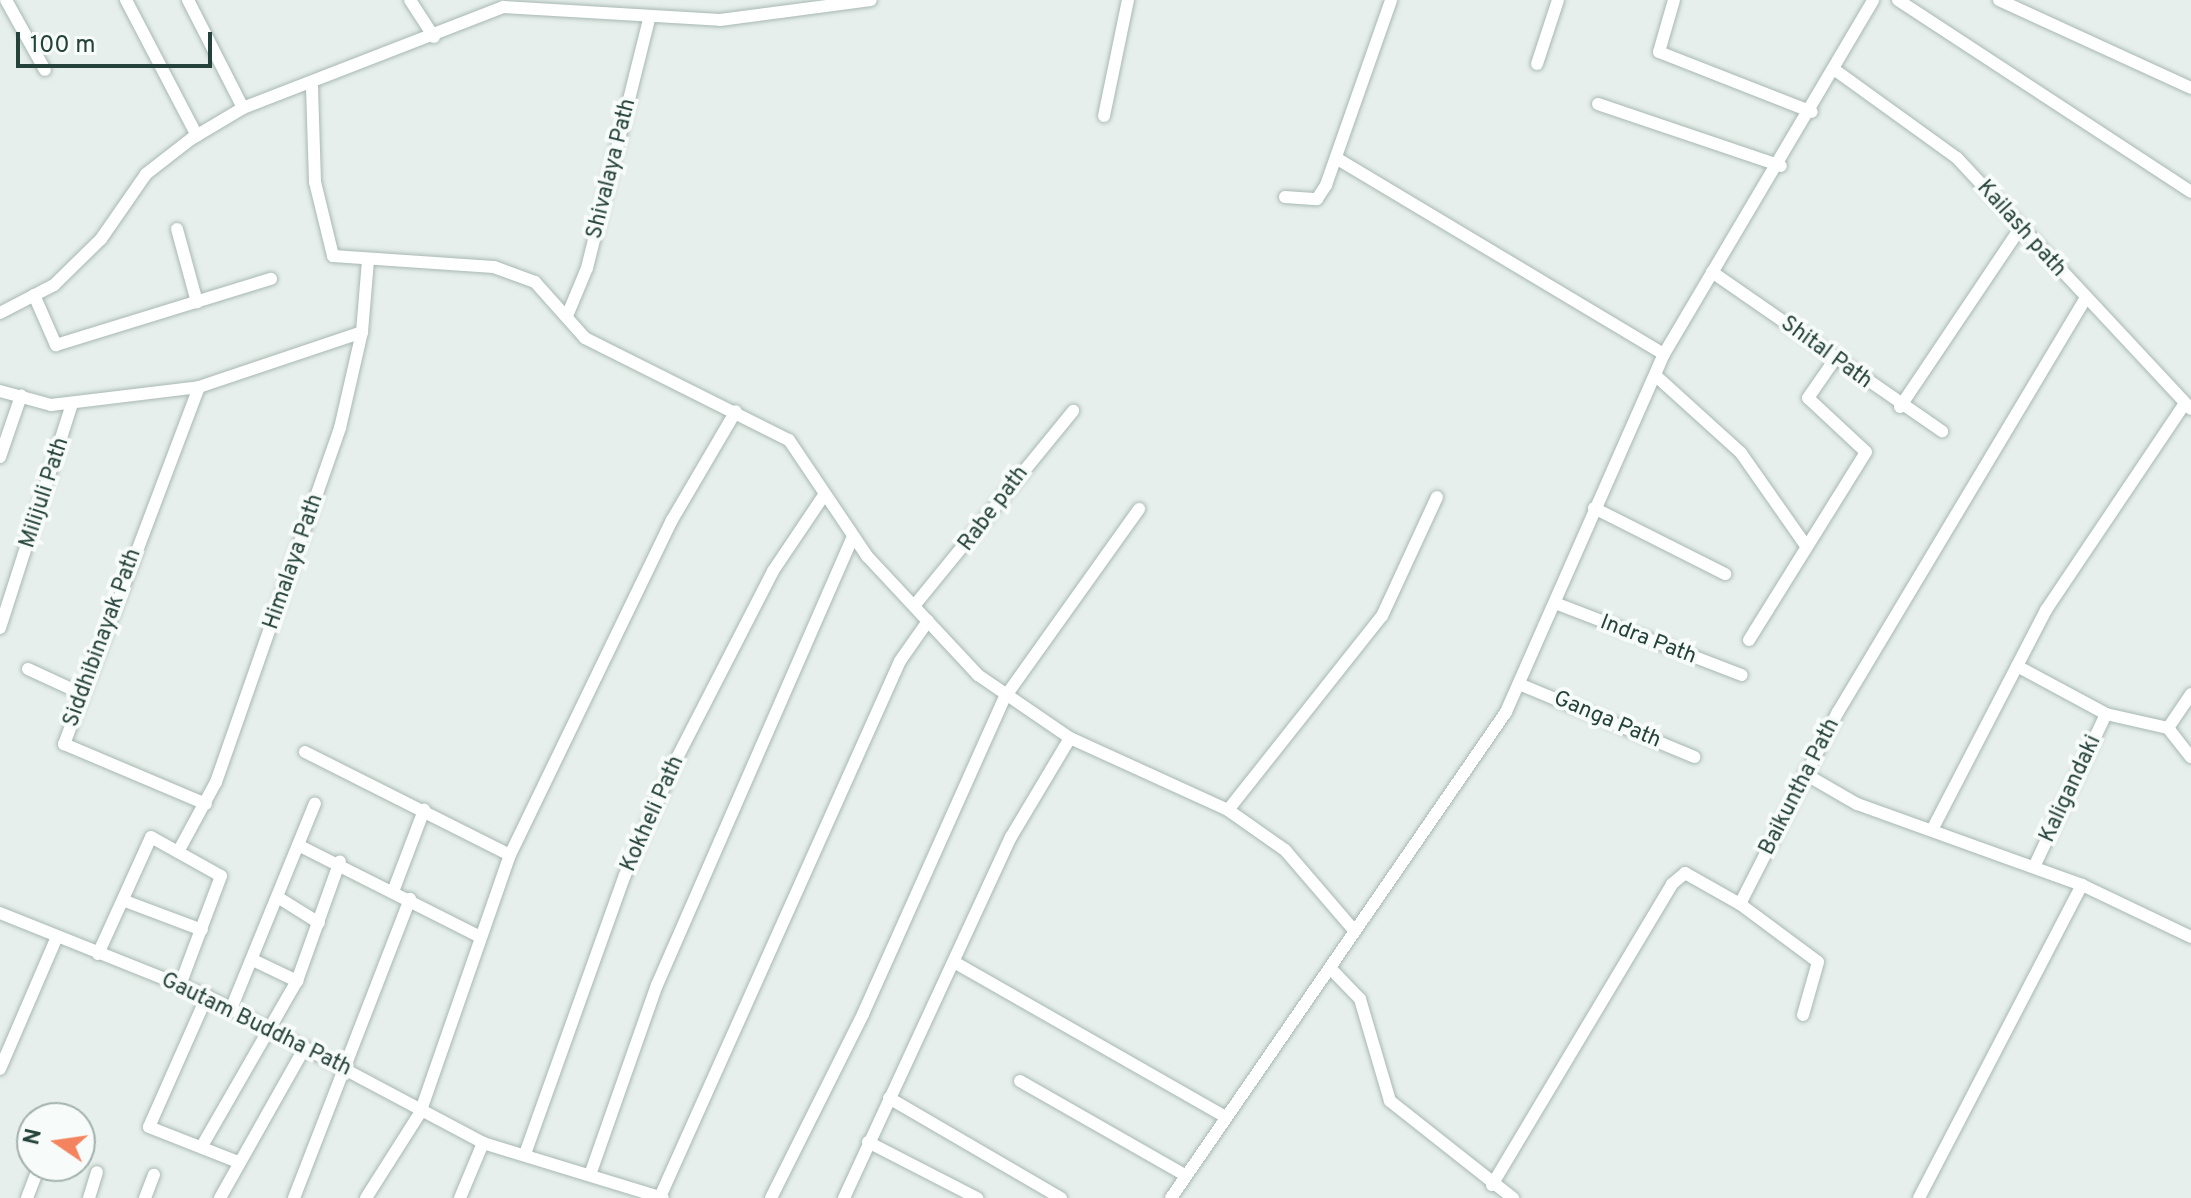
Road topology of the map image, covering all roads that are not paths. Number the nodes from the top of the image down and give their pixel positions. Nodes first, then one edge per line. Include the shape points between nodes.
1 (6, 0) edge
2 (126, 0) edge
3 (188, 0) edge
4 (410, 0) edge
5 (871, 0) edge
6 (1128, 0) edge
7 (1391, 0) edge
8 (1558, 0) edge
9 (1674, 0) edge
10 (1873, 0) edge
11 (1898, 0) edge
12 (1999, 0) edge
13 (505, 4) edge
14 (649, 19) junction
15 (434, 37) junction
16 (1537, 64) dead end
17 (45, 70) dead end
18 (1835, 70) junction
19 (312, 87) junction
20 (2191, 88) edge
21 (1598, 104) dead end
22 (243, 108) junction
23 (1812, 112) junction
24 (1104, 116) dead end
25 (197, 136) junction
26 (1336, 158) junction
27 (1781, 166) junction
28 (2191, 192) edge
29 (1285, 197) dead end
30 (2021, 227) junction
31 (177, 229) dead end
32 (368, 260) junction
33 (1712, 272) junction
34 (271, 279) dead end
35 (34, 295) junction
36 (2084, 301) junction
37 (197, 302) junction
38 (0, 313) edge
39 (567, 316) junction
40 (362, 332) junction
41 (1664, 354) junction
42 (1835, 359) junction
43 (1655, 375) junction
44 (199, 387) junction
45 (0, 391) edge
46 (21, 396) junction
47 (72, 404) junction
48 (2188, 406) edge
49 (1900, 407) junction
50 (736, 411) junction
51 (1073, 411) dead end
52 (1942, 431) dead end
53 (0, 457) edge
54 (824, 495) junction
55 (1437, 497) dead end
56 (1594, 508) junction
57 (1139, 509) dead end
58 (853, 536) junction
59 (1806, 546) junction
60 (1725, 574) dead end
61 (1555, 603) junction
62 (914, 606) junction
63 (928, 621) junction
64 (0, 628) edge
65 (1749, 640) dead end
66 (2017, 666) junction
67 (28, 669) dead end
68 (1742, 675) dead end
69 (1519, 684) junction
70 (82, 694) junction
71 (2191, 694) edge
72 (1005, 697) junction
73 (2106, 714) junction
74 (2168, 728) junction
75 (1070, 738) junction
76 (305, 752) dead end
77 (1694, 757) dead end
78 (2191, 757) edge
79 (1805, 774) junction
80 (315, 803) dead end
81 (206, 804) junction
82 (424, 810) junction
83 (1228, 810) junction
84 (1932, 830) junction
85 (298, 845) junction
86 (178, 852) junction
87 (510, 855) junction
88 (340, 861) junction
89 (2034, 867) junction
90 (2082, 885) junction
91 (394, 889) junction
92 (279, 898) junction
93 (410, 899) junction
94 (125, 901) junction
95 (1740, 904) junction
96 (0, 913) edge
97 (319, 923) junction
98 (1353, 929) junction
99 (202, 930) junction
100 (480, 937) junction
101 (2191, 937) edge
102 (55, 941) junction
103 (98, 954) junction
104 (255, 961) junction
105 (954, 962) junction
106 (1330, 968) junction
107 (297, 981) junction
108 (180, 985) junction
109 (207, 996) junction
110 (231, 1009) junction
111 (1803, 1015) dead end
112 (269, 1030) junction
113 (305, 1047) junction
114 (0, 1069) edge
115 (348, 1069) junction
116 (1020, 1081) dead end
117 (889, 1098) junction
118 (420, 1113) junction
119 (1224, 1116) junction
120 (868, 1142) junction
121 (483, 1143) junction
122 (202, 1146) junction
123 (525, 1154) junction
124 (238, 1162) junction
125 (97, 1172) dead end
126 (591, 1172) junction
127 (154, 1175) dead end
128 (1185, 1175) junction
129 (1492, 1185) junction
130 (661, 1197) edge
131 (89, 1198) edge
132 (145, 1198) edge
133 (220, 1198) edge
134 (294, 1198) edge
135 (366, 1198) edge
136 (460, 1198) edge
137 (771, 1198) edge
138 (844, 1198) edge
139 (977, 1198) edge
140 (1061, 1198) edge
141 (1171, 1198) edge
142 (1513, 1198) edge
143 (1919, 1198) edge

1 - 17 street
2 - 25 street
3 - 22 street
4 - 15 street
5 - 14 street via 720,20
6 - 24 street
7 - 26 street
8 - 16 street
9 - 23 street via 1659,52
10 - 18 street
11 - 28 street
12 - 20 street
13 - 14 street
13 - 15 street
14 - 39 street, Shivalaya Path via 587,268
15 - 19 street
18 - 23 street
18 - 30 street, Kailash path via 1907,116
19 - 22 street
19 - 32 street via 315,182 333,256
21 - 27 street
22 - 25 street
23 - 27 street
25 - 35 street via 146,174 101,239
26 - 29 street via 1317,199
26 - 41 street
27 - 33 street
30 - 36 street, Kailash path
30 - 49 street
31 - 37 street
32 - 39 street via 494,267 535,282
32 - 40 street, Himalaya Path
33 - 41 street
33 - 42 street, Shital Path
34 - 37 street
35 - 37 street via 56,345
35 - 38 street
36 - 48 street, Kailash path
36 - 79 street, Baikuntha Path
39 - 50 street via 585,338
40 - 44 street
40 - 81 street, Himalaya Path via 340,428
41 - 43 street
42 - 49 street, Shital Path
42 - 59 street via 1808,398 1866,452
43 - 56 street
43 - 59 street via 1741,453
44 - 47 street
44 - 70 street, Siddhibinayak Path
45 - 46 street
46 - 47 street
46 - 53 street
47 - 64 street, Milijuli Path
48 - 66 street
49 - 52 street, Shital Path
50 - 54 street via 789,440
50 - 87 street via 672,520
51 - 62 street, Rabe path
54 - 58 street
54 - 123 street, Kokheli Path via 773,571 676,760 625,875
55 - 83 street via 1382,616
56 - 60 street
56 - 61 street
57 - 72 street
58 - 62 street
58 - 126 street via 657,985
59 - 65 street
61 - 68 street, Indra Path
61 - 69 street
62 - 63 street
63 - 72 street
63 - 130 street via 900,661
66 - 73 street, Kaligandaki
66 - 84 street
67 - 70 street
69 - 77 street, Ganga Path
69 - 98 street via 1470,773
70 - 81 street, Siddhibinayak Path via 64,744
71 - 74 street
72 - 75 street
72 - 137 street via 863,1014
73 - 74 street
73 - 89 street, Kaligandaki
74 - 78 street
75 - 83 street
75 - 105 street via 1011,837
76 - 82 street
79 - 84 street via 1857,804
79 - 95 street, Baikuntha Path
80 - 85 street
81 - 86 street, Himalaya Path
82 - 87 street
82 - 91 street
83 - 98 street via 1285,850
84 - 89 street
85 - 88 street
85 - 92 street
86 - 94 street via 151,837
86 - 99 street via 221,876
87 - 100 street
88 - 91 street
88 - 97 street
89 - 90 street
90 - 101 street
90 - 143 street
91 - 93 street
92 - 97 street
92 - 104 street
93 - 100 street
93 - 115 street
94 - 99 street
94 - 103 street
95 - 111 street via 1818,962
95 - 129 street via 1685,873 1672,884
96 - 102 street, Gautam Buddha Path
97 - 107 street
98 - 106 street
99 - 108 street
100 - 118 street
102 - 103 street, Gautam Buddha Path
102 - 114 street
103 - 108 street, Gautam Buddha Path
104 - 107 street
104 - 110 street
105 - 117 street
105 - 119 street
106 - 119 street
106 - 129 street via 1360,999 1390,1101
107 - 112 street
108 - 109 street, Gautam Buddha Path
109 - 110 street, Gautam Buddha Path
109 - 122 street via 149,1127
110 - 112 street, Gautam Buddha Path
112 - 113 street, Gautam Buddha Path
112 - 122 street
113 - 115 street, Gautam Buddha Path
113 - 124 street
115 - 118 street, Gautam Buddha Path
115 - 134 street
116 - 128 street
117 - 120 street
117 - 140 street
118 - 121 street, Gautam Buddha Path
118 - 135 street
119 - 128 street
120 - 138 street
120 - 139 street
121 - 123 street, Gautam Buddha Path
121 - 136 street
122 - 124 street
123 - 126 street, Gautam Buddha Path
124 - 133 street
125 - 131 street
126 - 130 street, Gautam Buddha Path
127 - 132 street
128 - 141 street
129 - 142 street

